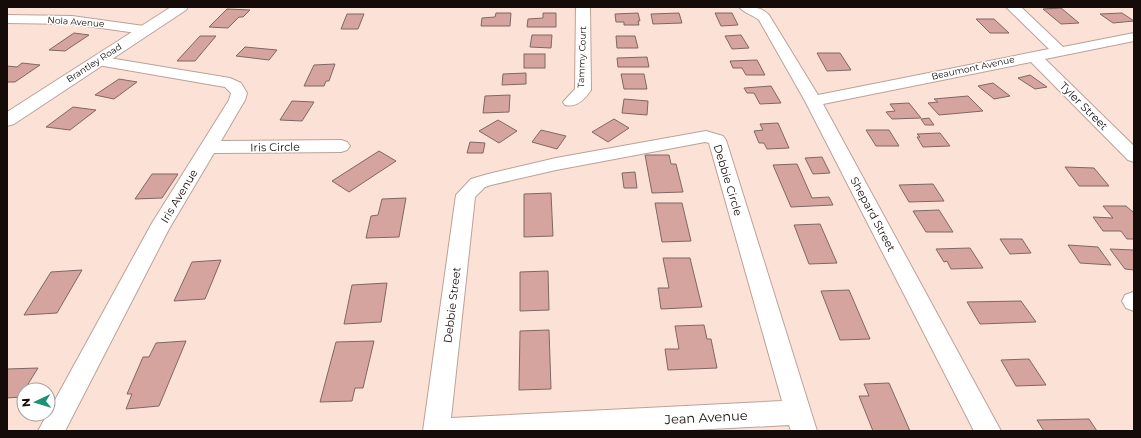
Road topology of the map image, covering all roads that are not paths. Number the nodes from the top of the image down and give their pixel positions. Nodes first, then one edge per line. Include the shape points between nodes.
1 (181, 7) edge
2 (583, 7) edge
3 (746, 7) edge
4 (1013, 7) edge
5 (7, 19) edge
6 (144, 30) junction
7 (1134, 37) edge
8 (1059, 51) junction
9 (1033, 56) junction
10 (97, 61) junction
11 (813, 101) junction
12 (571, 102) dead end
13 (7, 120) edge
14 (341, 146) dead end
15 (208, 147) junction
16 (1134, 156) edge
17 (478, 183) joint
18 (801, 421) edge
19 (51, 431) edge
20 (436, 431) edge
21 (446, 431) edge
22 (988, 431) edge

1 - 6 street, Brantley Road
2 - 12 street, Tammy Court via 583,90
3 - 11 street, Shepard Street via 764,18
4 - 8 street
5 - 6 street, Nola Avenue via 72,20
6 - 10 street, Brantley Road
7 - 8 street, Beaumont Avenue
8 - 9 street, Beaumont Avenue
9 - 11 street, Beaumont Avenue
9 - 16 street, Tyler Street
10 - 13 street, Brantley Road
10 - 15 street, Iris Avenue via 204,78 235,86 239,93 237,100
11 - 22 street, Shepard Street
14 - 15 street, Iris Circle
15 - 19 street, Iris Avenue via 159,228
17 - 18 street, Debbie Circle via 556,164 696,137 706,136 717,140
17 - 20 street, Debbie Street via 466,194
18 - 21 street, Jean Avenue

